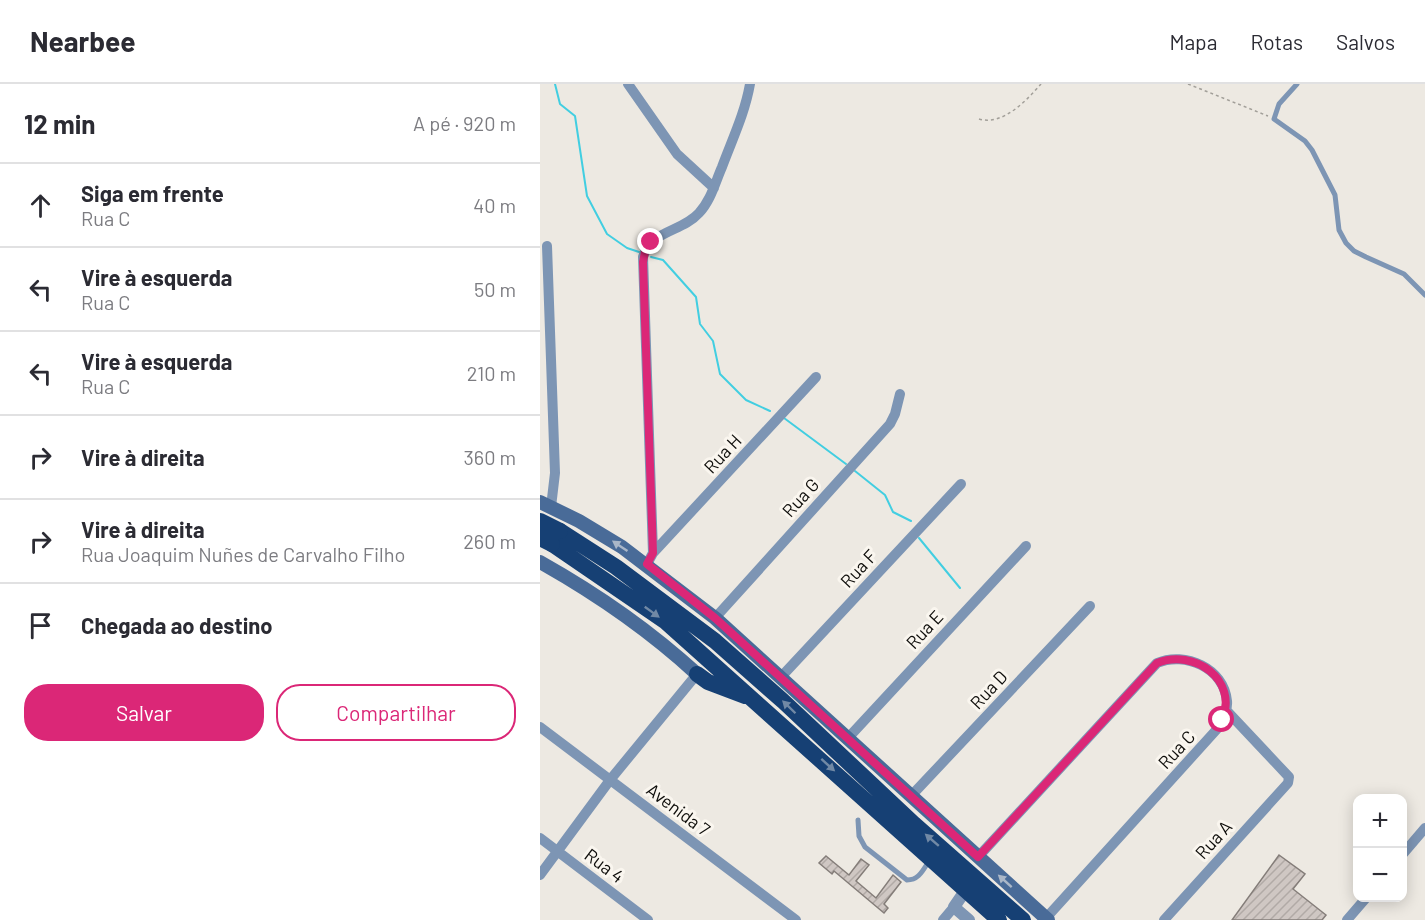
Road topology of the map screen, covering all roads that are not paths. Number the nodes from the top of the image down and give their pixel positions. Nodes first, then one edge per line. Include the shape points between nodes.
1 (628, 84) edge
2 (750, 84) edge
3 (1297, 84) edge
4 (714, 188) junction
5 (547, 246) dead end
6 (1425, 295) edge
7 (816, 377) dead end
8 (900, 394) dead end
9 (961, 484) dead end
10 (546, 504) edge
11 (540, 521) edge
12 (548, 538) edge
13 (1026, 546) dead end
14 (650, 559) junction
15 (540, 562) edge
16 (1090, 606) dead end
17 (715, 618) junction
18 (697, 674) junction
19 (781, 677) junction
20 (753, 698) junction
21 (1226, 710) junction
22 (540, 728) edge
23 (848, 738) junction
24 (610, 780) junction
25 (911, 796) junction
26 (858, 820) dead end
27 (1425, 828) edge
28 (540, 838) edge
29 (1407, 849) edge
30 (557, 851) junction
31 (978, 857) junction
32 (930, 860) junction
33 (540, 875) edge
34 (965, 891) junction
35 (1362, 902) edge
36 (954, 907) junction
37 (1047, 919) edge
38 (648, 920) edge
39 (796, 920) edge
40 (943, 920) edge
41 (969, 920) edge
42 (999, 920) edge
43 (1023, 920) edge
44 (1164, 920) edge
45 (1347, 920) edge

1 - 4 street via 677,154
2 - 4 street
3 - 6 lane via 1274,118 1312,150 1335,195 1339,230 1346,243 1354,251 1404,274
4 - 14 street via 694,219 651,242 643,257
5 - 10 street via 555,473
7 - 14 street, Rua H
8 - 17 street, Rua G via 890,424
9 - 19 street, Rua F
10 - 12 main road
14 -> 10 main road
11 - 12 highway, bridge
12 -> 20 highway via 666,622
43 -> 12 highway via 715,641 616,567
13 - 23 street, Rua E
14 - 17 main road
15 - 18 main road via 624,613
16 - 25 street, Rua D
17 - 19 main road
18 - 20 highway via 708,682
18 - 24 street
19 - 23 main road
20 -> 32 highway
21 - 31 street via 1222,687 1204,666 1180,659 1157,663
21 - 37 street, Rua C via 1210,739
21 - 44 street, Rua A via 1285,772 1288,783
22 - 24 street, Avenida 7
23 - 25 main road
24 - 30 street
24 - 39 street, Avenida 7
25 - 31 main road
26 - 32 lane via 859,836 865,847 907,880 919,876
27 - 29 street
28 - 30 street, Rua 4
30 - 33 street
30 - 38 street, Rua 4
37 -> 31 main road
32 - 34 highway
34 - 36 street
34 - 42 highway
35 - 45 street
36 - 40 street
36 - 41 street

